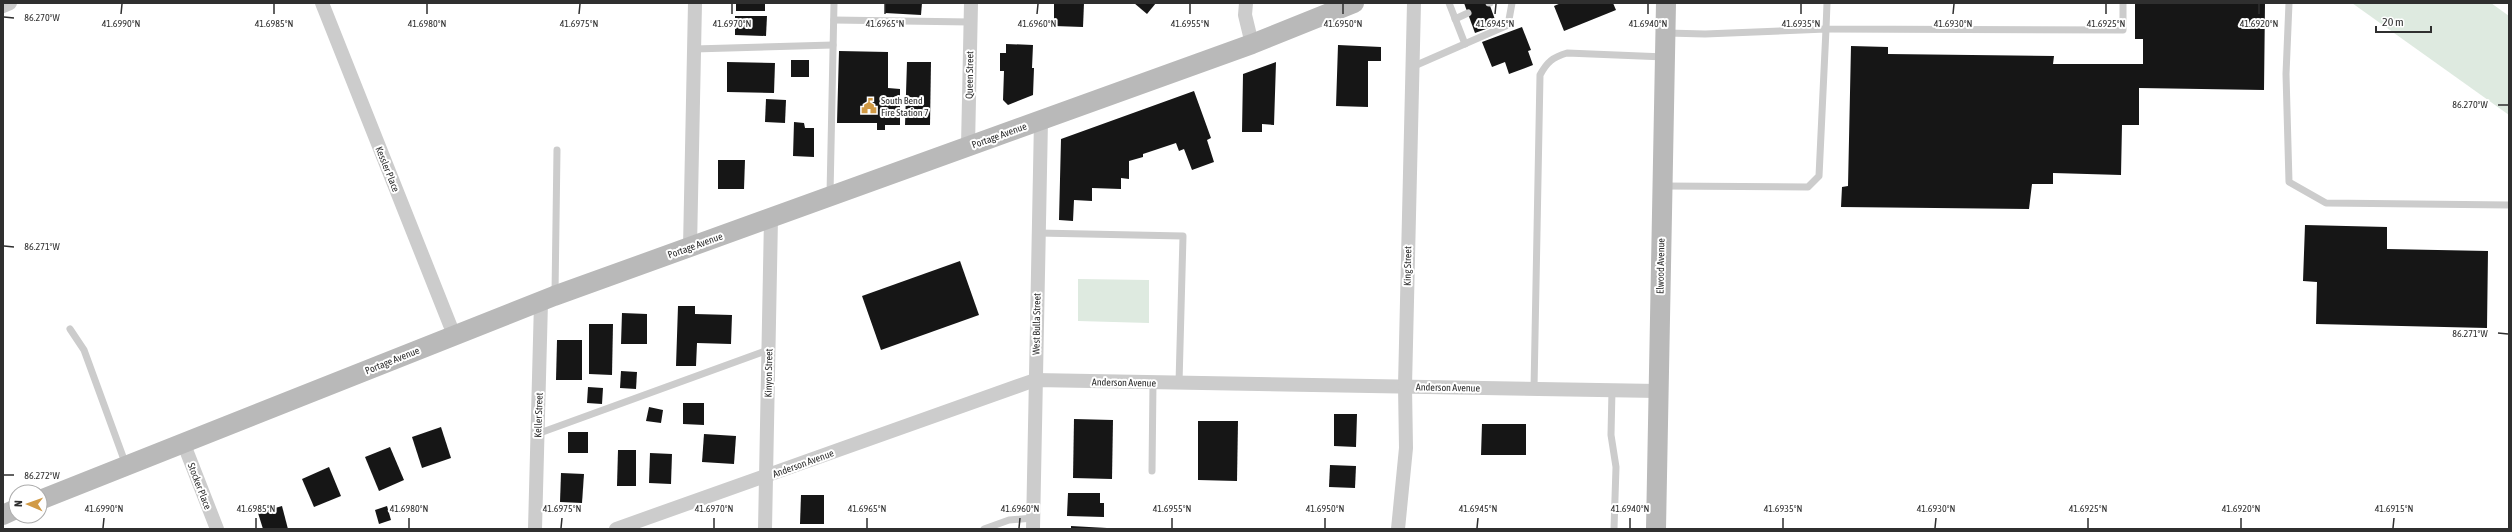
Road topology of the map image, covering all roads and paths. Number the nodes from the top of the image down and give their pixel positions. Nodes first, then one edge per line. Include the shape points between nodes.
1 (10, 3) edge
2 (322, 3) edge
3 (695, 3) edge
4 (834, 3) edge
5 (970, 3) edge
6 (1246, 3) edge
7 (1354, 3) edge
8 (1414, 3) edge
9 (1449, 3) edge
10 (1512, 3) edge
11 (1666, 3) edge
12 (1827, 3) edge
13 (2123, 3) edge
14 (2289, 3) edge
15 (3, 6) edge
16 (1468, 13) dead end
17 (1455, 19) junction
18 (834, 20) junction
19 (970, 22) junction
20 (1826, 29) junction
21 (1666, 33) junction
22 (1252, 44) junction
23 (1465, 44) junction
24 (833, 45) junction
25 (694, 49) junction
26 (1665, 57) junction
27 (1412, 67) junction
28 (1041, 120) junction
29 (968, 146) junction
30 (557, 150) dead end
31 (1661, 186) junction
32 (830, 196) junction
33 (2509, 205) edge
34 (771, 218) junction
35 (1038, 233) junction
36 (690, 247) junction
37 (548, 299) junction
38 (70, 329) dead end
39 (454, 335) junction
40 (768, 350) junction
41 (1035, 380) junction
42 (1153, 383) junction
43 (1179, 383) junction
44 (1405, 386) junction
45 (1534, 389) junction
46 (1612, 390) junction
47 (1658, 391) junction
48 (537, 434) junction
49 (183, 442) junction
50 (126, 465) junction
51 (1152, 471) dead end
52 (766, 477) junction
53 (48, 497) edge
54 (1033, 523) edge
55 (217, 529) edge
56 (535, 529) edge
57 (616, 529) edge
58 (765, 529) edge
59 (984, 529) edge
60 (1398, 529) edge
61 (1614, 529) edge
62 (1656, 529) edge

1 - 15 street
2 - 39 street, Kessler Place
3 - 25 street
4 - 18 lane
5 - 19 street, Queen Street
6 - 22 street via 1245,15
7 - 22 main road, Portage Avenue
8 - 27 street, King Street
9 - 17 lane
10 - 23 lane via 1508,25
11 - 21 main road, Elwood Avenue
12 - 20 lane
13 - 20 lane via 2123,30
14 - 33 lane via 2286,74 2289,182 2326,203
16 - 17 lane
17 - 23 lane
18 - 19 lane
18 - 24 lane
19 - 29 street, Queen Street
20 - 21 lane
20 - 31 lane via 1819,176 1808,187
21 - 26 main road, Elwood Avenue
22 - 28 main road, Portage Avenue
23 - 27 lane
24 - 25 lane
24 - 32 lane
25 - 36 street
26 - 31 main road, Elwood Avenue
26 - 45 lane via 1567,53 1555,56 1546,64 1540,75
27 - 44 street, King Street
28 - 29 main road, Portage Avenue
28 - 35 street, West Bulla Street
29 - 32 main road, Portage Avenue
30 - 37 lane
31 - 47 main road, Elwood Avenue
32 - 34 main road, Portage Avenue
34 - 36 main road, Portage Avenue
34 - 40 street, Kinyon Street
35 - 41 street, West Bulla Street
35 - 43 lane via 1183,236
36 - 37 main road, Portage Avenue
37 - 39 main road, Portage Avenue
37 - 48 street, Keller Street
38 - 50 lane via 84,350
39 - 49 main road, Portage Avenue
40 - 48 lane
40 - 52 street, Kinyon Street
41 - 42 street, Anderson Avenue
41 - 52 street, Anderson Avenue
41 - 54 street, West Bulla Street
42 - 43 street, Anderson Avenue
42 - 51 lane
43 - 44 street, Anderson Avenue
44 - 45 street, Anderson Avenue
44 - 60 street, King Street via 1406,448
45 - 46 street, Anderson Avenue
46 - 47 street, Anderson Avenue
46 - 61 lane via 1611,435 1616,467
47 - 62 main road, Elwood Avenue
48 - 56 street, Keller Street
49 - 50 main road, Portage Avenue
49 - 55 street, Stocker Place
50 - 53 main road, Portage Avenue
52 - 57 street, Anderson Avenue
52 - 58 street, Kinyon Street
54 - 59 lane via 1009,520

